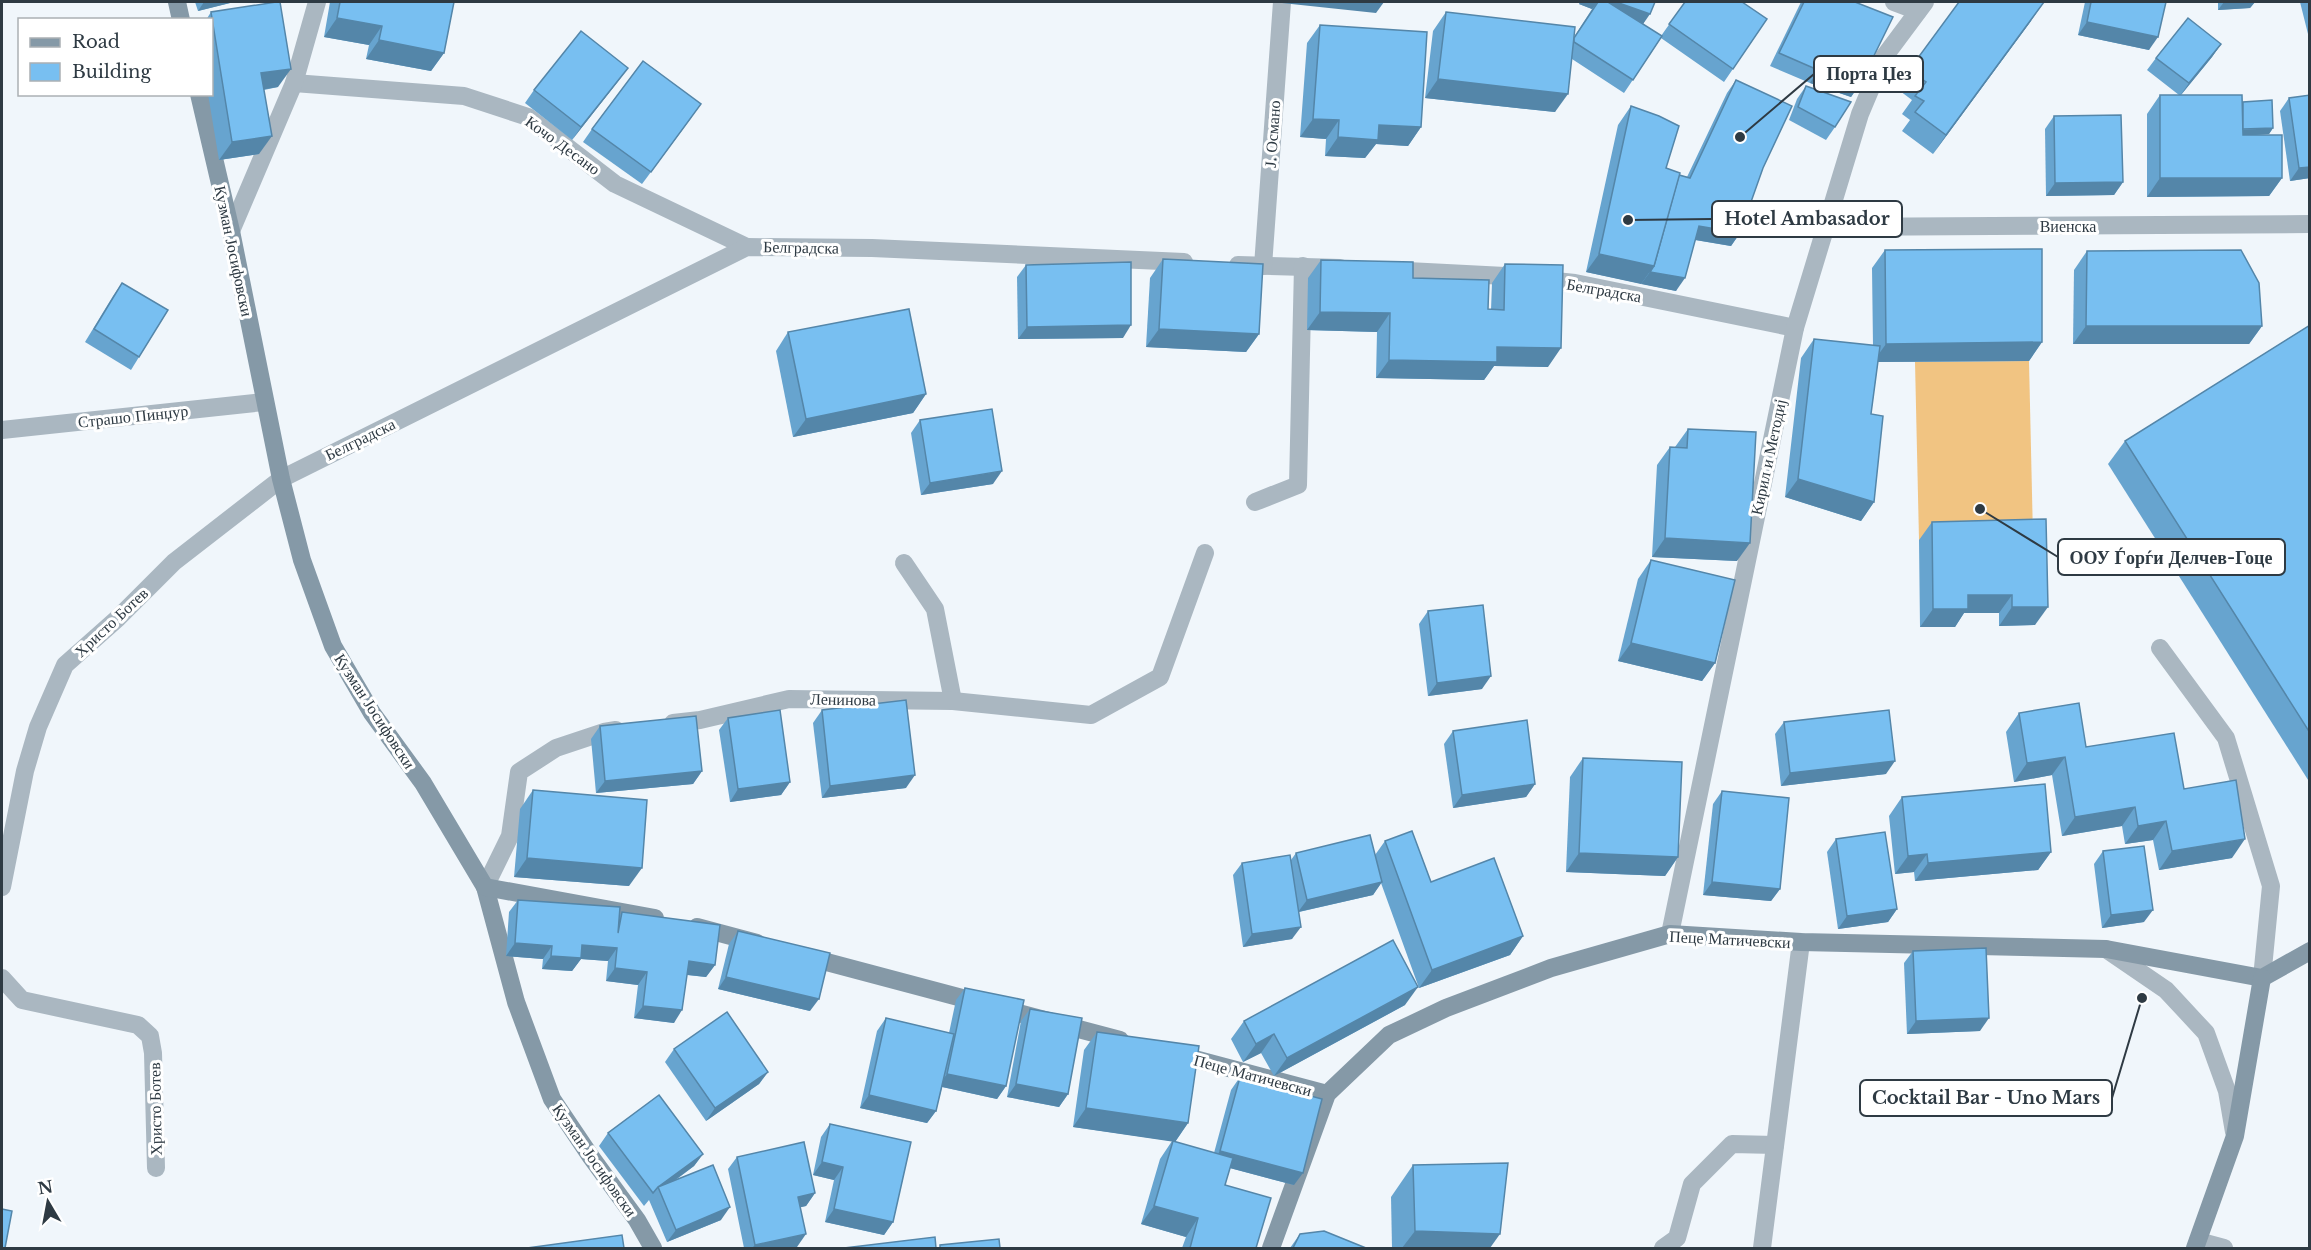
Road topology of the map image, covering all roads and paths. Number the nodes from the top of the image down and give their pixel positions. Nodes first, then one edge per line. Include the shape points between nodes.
1 (177, 2) edge
2 (317, 2) edge
3 (1282, 2) edge
4 (1894, 2) edge
5 (1922, 6) edge
6 (181, 18) edge
7 (294, 83) junction
8 (199, 96) edge
9 (2310, 224) edge
10 (1826, 227) junction
11 (231, 231) junction
12 (747, 247) junction
13 (1263, 266) junction
14 (1303, 266) junction
15 (1796, 328) junction
16 (264, 402) junction
17 (2, 430) edge
18 (281, 479) junction
19 (1255, 502) dead end
20 (1204, 553) dead end
21 (904, 562) dead end
22 (2160, 648) dead end
23 (953, 701) junction
24 (657, 725) edge
25 (636, 728) edge
26 (2, 886) edge
27 (485, 887) junction
28 (1670, 934) junction
29 (1801, 942) junction
30 (2106, 949) junction
31 (2310, 951) edge
32 (2, 978) edge
33 (2262, 978) junction
34 (1135, 1044) edge
35 (1158, 1050) edge
36 (1328, 1094) junction
37 (2235, 1136) junction
38 (1776, 1145) junction
39 (156, 1168) dead end
40 (2197, 1245) edge
41 (653, 1248) edge
42 (1271, 1248) edge
43 (1663, 1248) edge
44 (1762, 1248) edge
45 (2224, 1248) edge

1 - 6 street
2 - 7 street
3 - 13 street, Ј. Османо
4 - 5 street
5 - 10 street, Кирил и Методиј via 1884,57 1860,114
7 - 11 street
7 - 12 street, Кочо Десано via 464,96 528,117 615,184
8 - 11 street, Кузман Јосифовски
9 - 10 street, Виенска
10 - 15 street, Кирил и Методиј
11 - 16 street, Кузман Јосифовски
12 - 13 street, Белградска via 872,248
12 - 18 street, Белградска
13 - 14 street, Белградска
14 - 15 street, Белградска via 1575,283
14 - 19 street via 1298,485
15 - 28 street, Кирил и Методиј
16 - 17 street, Страшо Пинџур
16 - 18 street, Кузман Јосифовски
18 - 26 street, Христо Ботев via 174,562 65,665 38,727 25,771
18 - 27 street, Кузман Јосифовски via 302,560 333,646 372,713 423,783
20 - 23 street, Ленинова via 1160,677 1090,715
21 - 23 street via 935,609
22 - 33 street via 2226,738 2271,886
23 - 24 street, Ленинова via 789,699 700,720
25 - 27 street via 604,732 556,747 519,772 510,836
27 - 34 street via 674,921
27 - 41 street, Кузман Јосифовски via 516,1002 552,1099
28 - 29 street, Пеце Матичевски
28 - 36 street, Пеце Матичевски via 1551,968 1446,1008 1389,1035
29 - 30 street, Пеце Матичевски
29 - 38 street
30 - 33 street, Пеце Матичевски
30 - 37 street via 2166,990 2206,1033 2228,1091
31 - 33 street
32 - 39 street, Христо Ботев via 22,1000 138,1025 150,1036
33 - 37 street
35 - 36 street, Пеце Матичевски
36 - 42 street
37 - 40 street
38 - 43 street via 1732,1144 1692,1184 1677,1238
38 - 44 street
40 - 45 street

